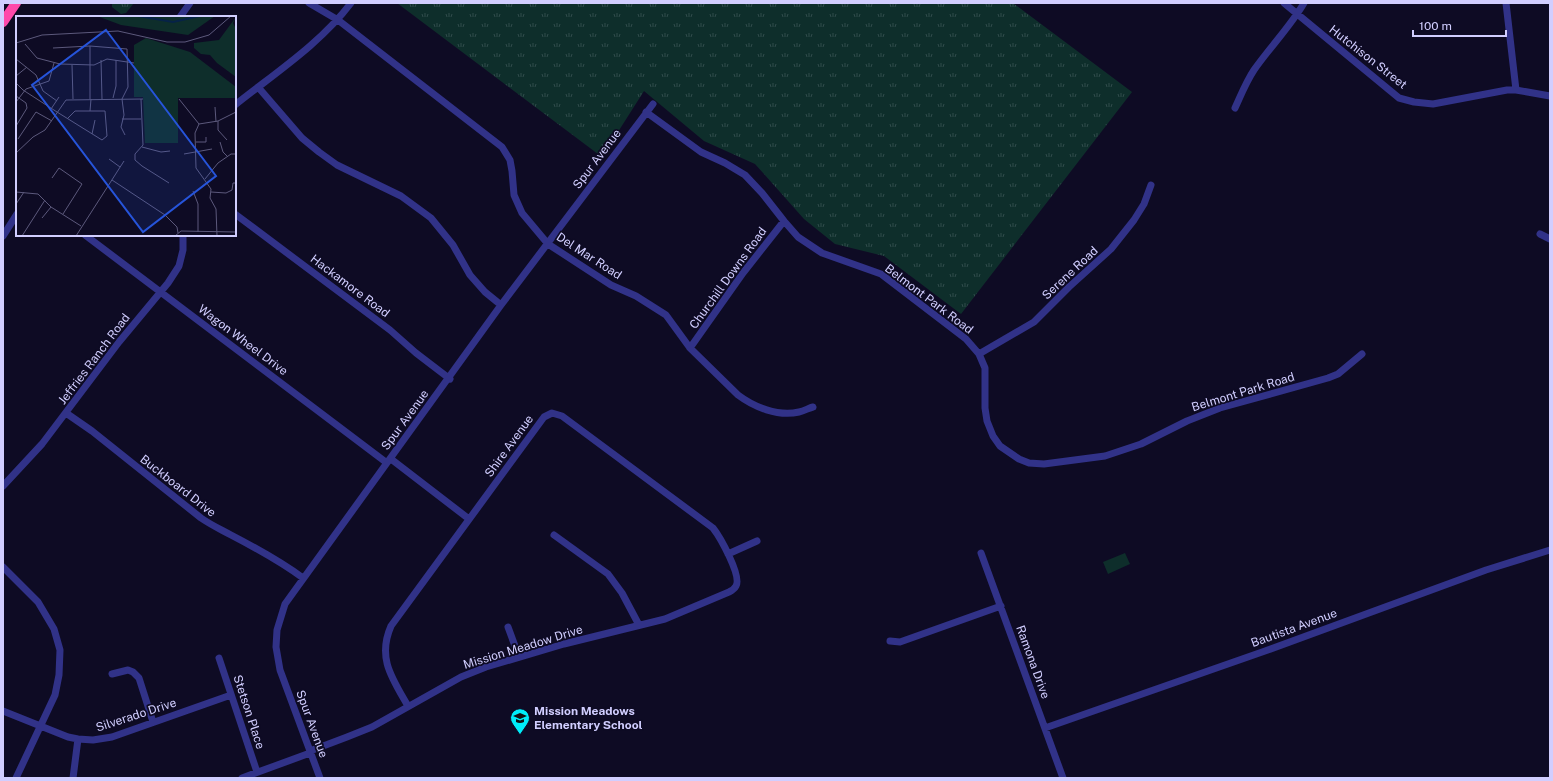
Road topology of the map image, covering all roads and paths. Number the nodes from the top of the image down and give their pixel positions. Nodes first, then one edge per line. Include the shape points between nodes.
1 (16, 3) edge
2 (190, 3) edge
3 (309, 3) edge
4 (352, 3) edge
5 (1284, 3) edge
6 (1304, 3) edge
7 (1506, 3) edge
8 (1298, 15) junction
9 (181, 16) edge
10 (338, 20) junction
11 (3, 22) edge
12 (258, 87) junction
13 (1516, 90) junction
14 (1550, 96) edge
15 (236, 104) edge
16 (653, 104) dead end
17 (1235, 108) dead end
18 (646, 112) junction
19 (1151, 185) dead end
20 (236, 215) edge
21 (16, 216) edge
22 (784, 221) junction
23 (1540, 234) dead end
24 (3, 236) edge
25 (86, 236) edge
26 (183, 236) edge
27 (1550, 239) edge
28 (548, 244) junction
29 (160, 292) junction
30 (501, 305) junction
31 (690, 348) junction
32 (980, 354) junction
33 (1362, 354) dead end
34 (450, 378) junction
35 (813, 407) dead end
36 (66, 413) junction
37 (389, 461) junction
38 (3, 486) edge
39 (469, 519) junction
40 (554, 535) dead end
41 (757, 541) dead end
42 (1550, 550) edge
43 (981, 553) dead end
44 (728, 554) junction
45 (3, 567) edge
46 (303, 578) junction
47 (729, 592) joint
48 (1001, 606) junction
49 (639, 625) junction
50 (508, 627) dead end
51 (890, 640) dead end
52 (219, 658) dead end
53 (519, 658) junction
54 (112, 674) dead end
55 (231, 695) junction
56 (408, 706) junction
57 (3, 711) edge
58 (153, 722) junction
59 (40, 726) junction
60 (1045, 728) junction
61 (78, 740) junction
62 (310, 752) junction
63 (257, 772) junction
64 (16, 778) edge
65 (73, 778) edge
66 (242, 778) edge
67 (320, 778) edge
68 (1063, 778) edge

1 - 11 highway
2 - 9 street
3 - 10 street, Del Mar Road
4 - 10 street
5 - 8 street, Hutchison Street
6 - 8 street
7 - 13 street
8 - 13 street, Hutchison Street via 1398,98 1433,104
8 - 17 street via 1254,69
10 - 12 street via 317,41
10 - 28 street, Del Mar Road via 502,147 510,160 514,195 522,213
12 - 15 street
12 - 30 street via 302,138 319,152 337,165 401,196 431,218 453,245 470,275
13 - 14 street, Hutchison Street
16 - 18 street, Spur Avenue
18 - 22 street, Belmont Park Road via 701,152 745,175
18 - 28 street, Spur Avenue
19 - 32 street, Serene Road via 1144,204 1134,220 1110,249 1034,322
20 - 34 street, Hackamore Road
21 - 24 street
22 - 31 street, Churchill Downs Road via 743,273
22 - 32 street, Belmont Park Road via 798,237 822,252 881,274 966,339
23 - 27 street
25 - 29 street, Wagon Wheel Drive
26 - 29 street, Jeffries Ranch Road via 179,266
28 - 30 street, Spur Avenue
28 - 31 street, Del Mar Road via 611,285 656,307 666,315
29 - 36 street, Jeffries Ranch Road
29 - 37 street, Wagon Wheel Drive
30 - 34 street, Spur Avenue
31 - 35 street, Del Mar Road via 738,395 755,406 784,413 800,412
32 - 33 street, Belmont Park Road via 985,368 987,421 993,436 1000,446 1019,459 1044,464 1105,456 1141,444 1220,408 1338,374
34 - 37 street, Spur Avenue
36 - 38 street, Jeffries Ranch Road via 42,444
36 - 46 street, Buckboard Drive via 213,527 282,562
37 - 39 street, Wagon Wheel Drive
37 - 46 street, Spur Avenue
39 - 44 street, Shire Avenue via 544,417 552,413 562,416 713,528 720,536
39 - 56 street, Shire Avenue via 388,634 385,651 388,668 391,678
40 - 49 street via 608,574 622,592
41 - 44 street
42 - 60 street, Bautista Avenue via 1486,570
43 - 48 street, Ramona Drive
44 - 47 street, Shire Avenue via 737,580 736,586
45 - 59 street via 38,602 54,629 60,650 55,695
46 - 62 street, Spur Avenue via 285,604 277,630 276,647 280,670
47 - 49 street, Mission Meadow Drive via 665,618
48 - 51 street via 900,642
48 - 60 street, Ramona Drive
49 - 53 street, Mission Meadow Drive
50 - 53 street
52 - 55 street, Stetson Place
53 - 56 street, Mission Meadow Drive via 461,677
54 - 58 street via 128,670 133,672 138,678
55 - 58 street, Silverado Drive
55 - 63 street, Stetson Place
56 - 62 street, Mission Meadow Drive via 372,727
57 - 59 street, Silverado Drive
58 - 61 street, Silverado Drive via 112,737
59 - 61 street, Silverado Drive
59 - 64 street
60 - 68 street, Ramona Drive
61 - 65 street
62 - 63 street, Mission Meadow Drive
62 - 67 street, Spur Avenue
63 - 66 street, Mission Meadow Drive

